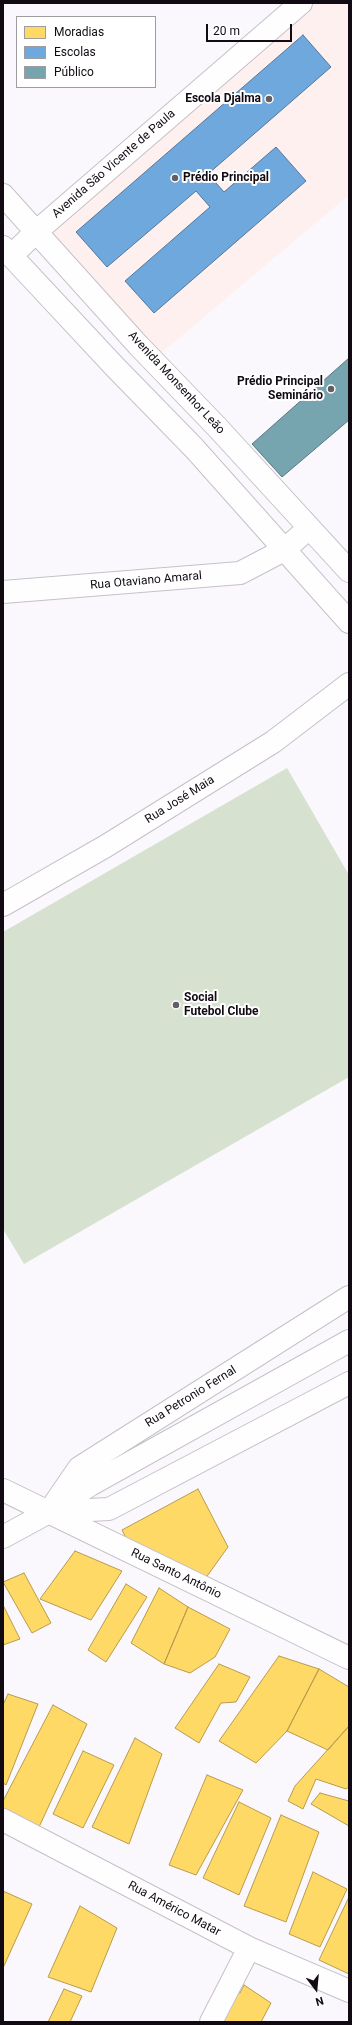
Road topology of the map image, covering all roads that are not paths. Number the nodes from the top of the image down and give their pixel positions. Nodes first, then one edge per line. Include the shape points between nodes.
1 (301, 3) edge
2 (3, 195) edge
3 (37, 231) junction
4 (7, 251) edge
5 (138, 345) junction
6 (115, 367) junction
7 (217, 427) junction
8 (194, 448) junction
9 (309, 528) junction
10 (284, 550) junction
11 (349, 571) edge
12 (3, 592) edge
13 (349, 622) edge
14 (349, 684) edge
15 (3, 905) edge
16 (349, 1297) edge
17 (349, 1341) edge
18 (349, 1383) edge
19 (3, 1490) edge
20 (49, 1512) junction
21 (3, 1537) edge
22 (349, 1658) edge
23 (3, 1820) edge
24 (249, 1948) junction
25 (349, 1991) edge
26 (211, 2022) edge

1 - 3 street, Avenida São Vicente de Paula
2 - 3 street, Avenida Monsenhor Leão
3 - 4 street, Avenida São Vicente de Paula
3 - 5 street, Avenida Monsenhor Leão
4 - 6 street
5 - 6 street
5 - 7 street, Avenida Monsenhor Leão
6 - 8 street
7 - 8 street
7 - 9 street, Avenida Monsenhor Leão
8 - 10 street
9 - 10 street, Rua Otaviano Amaral
9 - 11 street, Avenida Monsenhor Leão
10 - 12 street, Rua Otaviano Amaral via 240,573
10 - 13 street
14 - 15 street, Rua José Maia via 273,742 106,846
16 - 20 street, Rua Petronio Fernal via 79,1468
17 - 20 street, Rua Petronio Fernal via 90,1485
18 - 20 street, Rua Petronio Fernal via 109,1509
19 - 20 street, Rua Santo Antônio
20 - 21 street, Rua Petronio Fernal
20 - 22 street, Rua Santo Antônio
23 - 24 street, Rua Américo Matar
24 - 25 street, Rua Américo Matar
24 - 26 street

